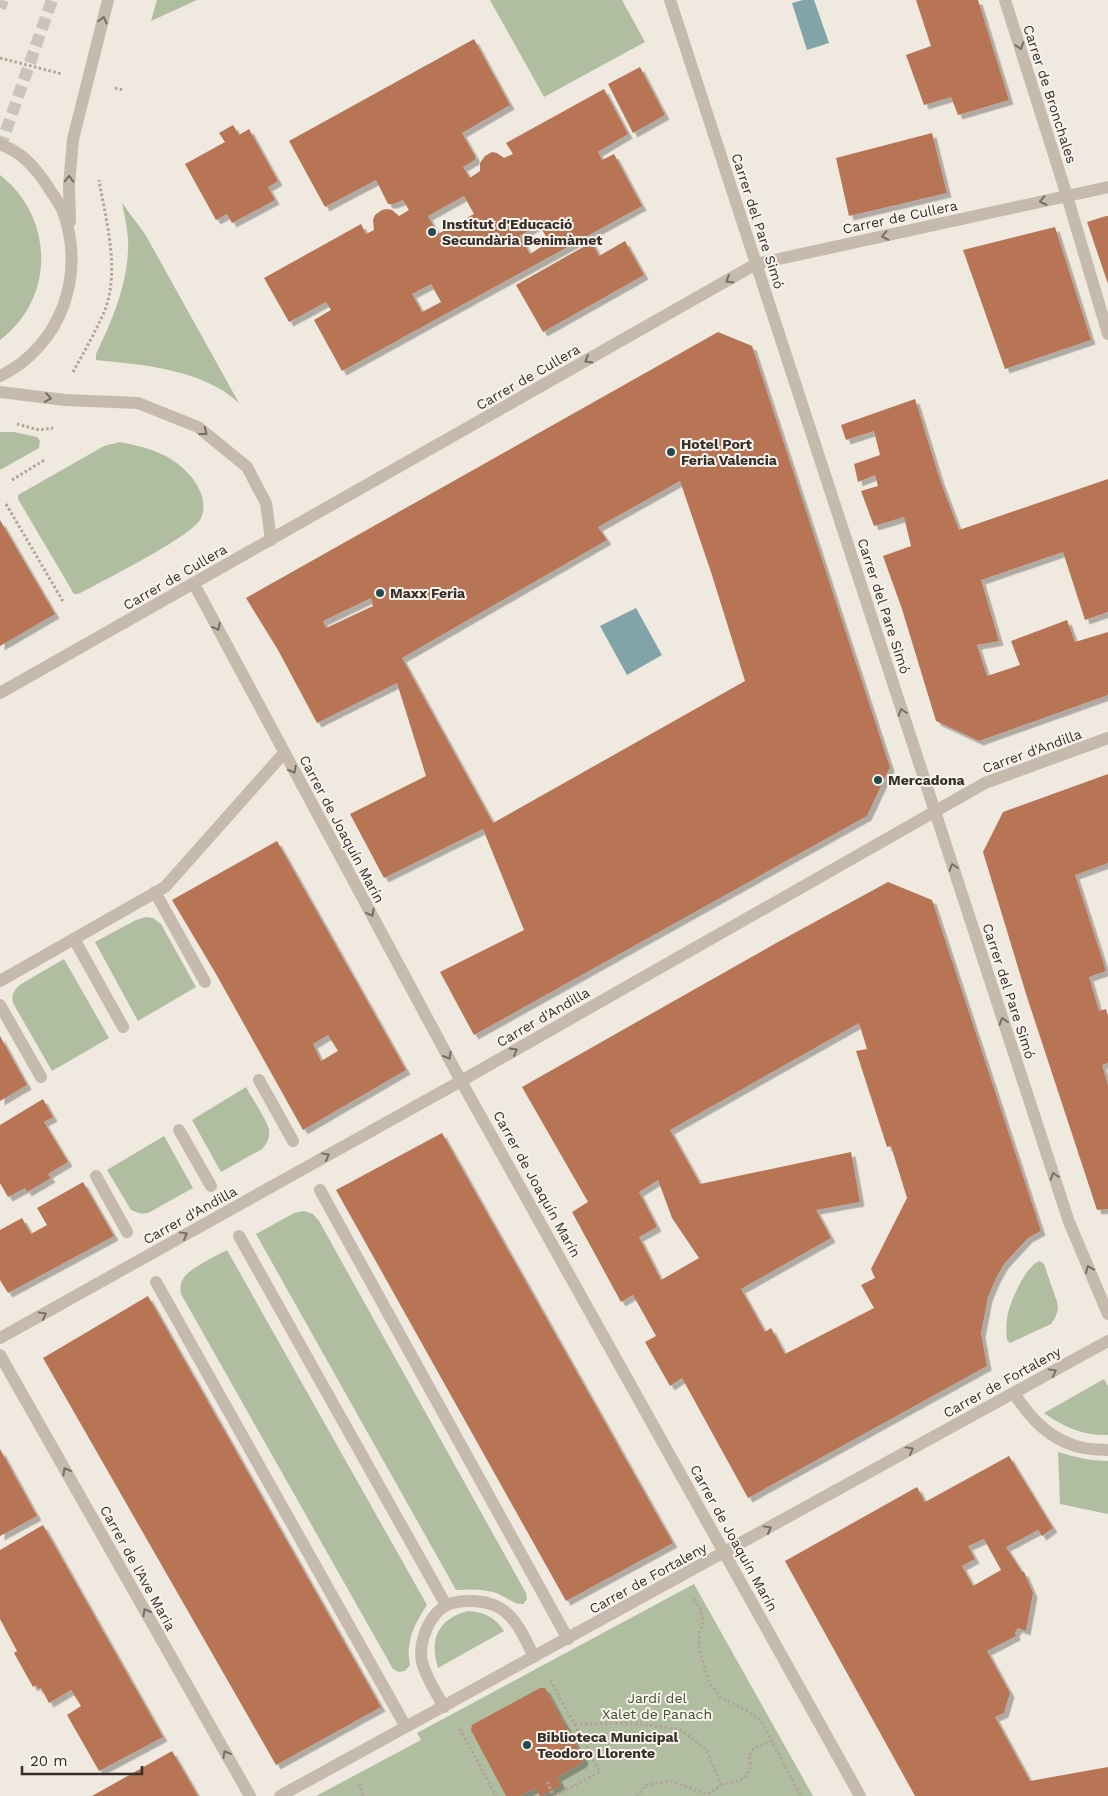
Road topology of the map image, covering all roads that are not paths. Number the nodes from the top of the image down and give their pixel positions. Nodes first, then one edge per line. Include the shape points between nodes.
1 (108, 0) edge
2 (670, 0) edge
3 (1005, 0) edge
4 (0, 144) edge
5 (1108, 187) edge
6 (1067, 196) junction
7 (71, 245) junction
8 (756, 264) junction
9 (1108, 334) edge
10 (0, 376) edge
11 (0, 392) edge
12 (271, 540) junction
13 (194, 584) junction
14 (0, 693) edge
15 (1108, 738) edge
16 (284, 753) junction
17 (935, 811) junction
18 (155, 892) junction
19 (74, 939) junction
20 (0, 981) edge
21 (205, 982) dead end
22 (0, 1005) edge
23 (123, 1028) dead end
24 (41, 1078) dead end
25 (259, 1080) dead end
26 (461, 1081) junction
27 (179, 1130) dead end
28 (293, 1141) dead end
29 (96, 1176) dead end
30 (211, 1186) dead end
31 (320, 1190) dead end
32 (128, 1232) dead end
33 (239, 1236) dead end
34 (156, 1282) dead end
35 (1108, 1314) edge
36 (0, 1338) edge
37 (1108, 1341) edge
38 (0, 1354) edge
39 (1014, 1393) junction
40 (1108, 1450) edge
41 (726, 1552) junction
42 (446, 1605) junction
43 (568, 1638) junction
44 (534, 1657) junction
45 (444, 1707) junction
46 (406, 1727) junction
47 (250, 1796) edge
48 (280, 1796) edge
49 (860, 1796) edge

7 -> 1 street via 69,186 73,140
2 - 8 street, Carrer del Pare Simó
3 -> 6 street, Carrer de Bronchales
4 - 7 street via 19,154 44,179 62,209
5 - 6 street, Carrer de Cullera
6 -> 8 street, Carrer de Cullera
6 - 9 street, Carrer de Bronchales
7 - 10 street via 71,281 61,315 42,345
8 -> 12 street, Carrer de Cullera
17 -> 8 street, Carrer del Pare Simó
11 -> 12 street via 65,400 138,403 198,427 247,467 266,503
12 - 13 street, Carrer de Cullera
13 - 14 street, Carrer de Cullera
13 -> 16 street, Carrer de Joaquín Marín
15 - 17 street, Carrer d'Andilla via 985,783
16 - 18 street via 165,887
16 -> 26 street, Carrer de Joaquín Marín
26 -> 17 street, Carrer d'Andilla
35 -> 17 street, Carrer del Pare Simó via 1069,1222
18 - 19 street
18 - 21 street
19 - 20 street
19 - 23 street
22 - 24 street
25 - 28 street
36 -> 26 street, Carrer d'Andilla
26 - 41 street, Carrer de Joaquín Marín
27 - 30 street
29 - 32 street
31 - 43 street
33 - 42 street
34 - 46 street
39 -> 37 street, Carrer de Fortaleny
47 -> 38 street, Carrer de l'Ave Maria
39 - 40 street via 1026,1412 1062,1441 1084,1448
41 -> 39 street, Carrer de Fortaleny
41 - 43 street, Carrer de Fortaleny
41 - 49 street, Carrer de Joaquín Marín
42 - 44 street via 462,1601 496,1606 517,1623
42 - 45 street via 434,1616 422,1642 426,1673
43 - 44 street, Carrer de Fortaleny
44 - 45 street, Carrer de Fortaleny
45 - 46 street, Carrer de Fortaleny
46 - 48 street, Carrer de Fortaleny

